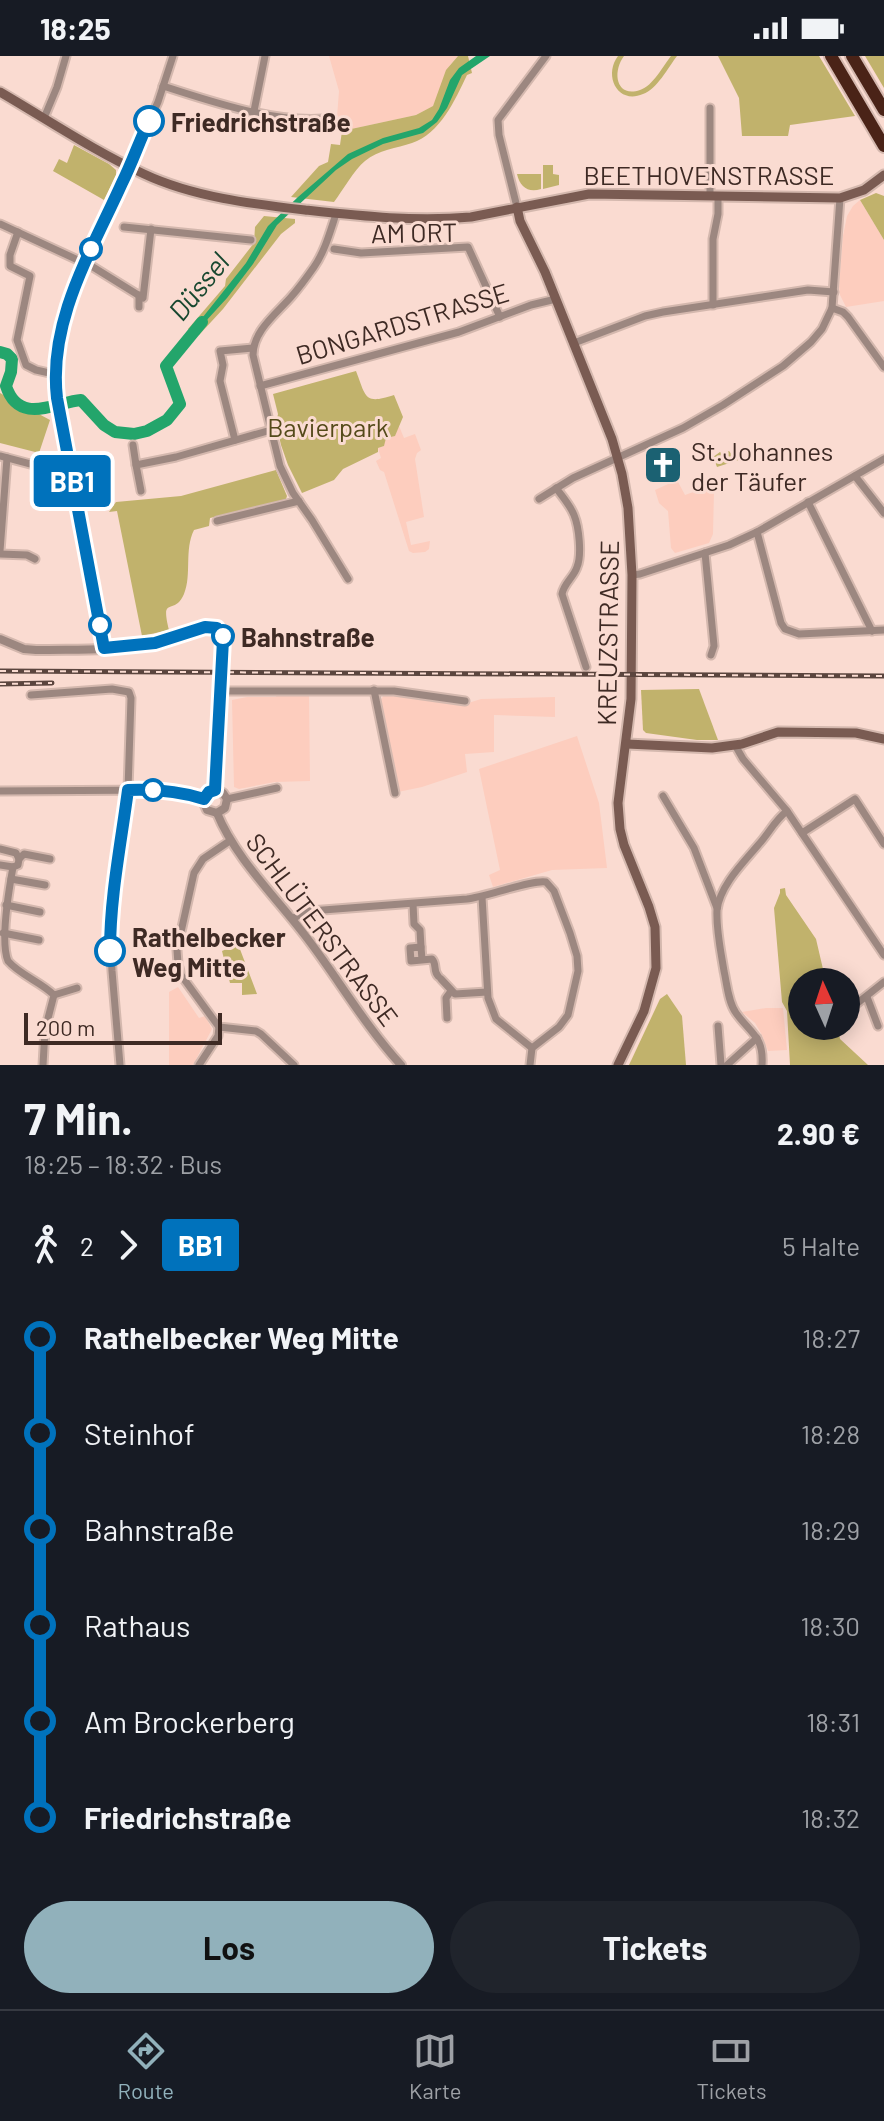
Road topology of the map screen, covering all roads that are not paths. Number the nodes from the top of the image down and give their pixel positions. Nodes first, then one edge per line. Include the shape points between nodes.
1 (66, 56) edge
2 (173, 56) edge
3 (265, 56) edge
4 (546, 56) edge
5 (831, 56) edge
6 (852, 56) edge
7 (163, 86) junction
8 (0, 92) edge
9 (710, 108) dead end
10 (884, 110) edge
11 (254, 111) junction
12 (44, 118) junction
13 (323, 119) dead end
14 (884, 146) edge
15 (129, 166) junction
16 (884, 175) edge
17 (714, 196) junction
18 (840, 198) junction
19 (517, 207) junction
20 (336, 214) junction
21 (0, 224) edge
22 (124, 227) dead end
23 (151, 229) junction
24 (18, 232) junction
25 (251, 240) dead end
26 (334, 249) dead end
27 (85, 264) junction
28 (834, 292) junction
29 (141, 296) junction
30 (555, 297) junction
31 (713, 305) junction
32 (139, 307) dead end
33 (832, 308) junction
34 (500, 317) junction
35 (574, 343) junction
36 (253, 348) junction
37 (884, 367) edge
38 (54, 374) junction
39 (260, 386) junction
40 (271, 430) junction
41 (235, 440) junction
42 (133, 445) dead end
43 (4, 457) edge
44 (617, 458) junction
45 (884, 459) edge
46 (136, 465) junction
47 (70, 467) junction
48 (855, 476) junction
49 (556, 488) junction
50 (141, 491) dead end
51 (539, 499) dead end
52 (299, 501) junction
53 (808, 502) junction
54 (884, 513) edge
55 (217, 521) dead end
56 (757, 532) junction
57 (0, 552) edge
58 (705, 553) junction
59 (35, 559) dead end
60 (632, 575) junction
61 (348, 579) dead end
62 (884, 630) edge
63 (872, 631) junction
64 (0, 639) edge
65 (104, 648) junction
66 (711, 655) dead end
67 (586, 667) dead end
68 (374, 690) junction
69 (222, 691) junction
70 (31, 695) dead end
71 (465, 701) dead end
72 (884, 739) edge
73 (627, 744) junction
74 (735, 745) junction
75 (277, 788) dead end
76 (128, 790) junction
77 (215, 790) junction
78 (0, 791) edge
79 (395, 793) dead end
80 (663, 796) dead end
81 (204, 799) junction
82 (227, 799) junction
83 (787, 811) junction
84 (217, 813) junction
85 (802, 833) junction
86 (231, 840) junction
87 (884, 844) edge
88 (0, 849) edge
89 (19, 859) junction
90 (50, 859) dead end
91 (0, 865) edge
92 (13, 867) junction
93 (11, 879) junction
94 (45, 885) dead end
95 (710, 888) junction
96 (725, 888) junction
97 (482, 897) junction
98 (413, 904) junction
99 (6, 905) junction
100 (717, 908) junction
101 (40, 912) dead end
102 (293, 918) junction
103 (3, 933) junction
104 (39, 940) dead end
105 (884, 955) edge
106 (884, 982) edge
107 (77, 988) dead end
108 (451, 991) junction
109 (487, 992) junction
110 (54, 995) junction
111 (867, 997) junction
112 (860, 1002) edge
113 (447, 1018) dead end
114 (718, 1026) dead end
115 (878, 1026) dead end
116 (219, 1027) junction
117 (757, 1038) junction
118 (532, 1048) junction
119 (43, 1065) edge
120 (120, 1065) edge
121 (199, 1065) edge
122 (294, 1065) edge
123 (401, 1065) edge
124 (530, 1065) edge
125 (618, 1065) edge
126 (721, 1065) edge
127 (727, 1065) edge
128 (762, 1065) edge

1 - 12 street
2 - 7 street
3 - 11 street
4 - 19 street via 498,120
5 - 14 highway
6 - 10 highway
7 - 11 street
7 - 15 street
8 - 12 main road, BEETHOVENSTRASSE
9 - 17 street
11 - 13 street
12 - 15 main road, BEETHOVENSTRASSE
15 - 20 main road, BEETHOVENSTRASSE via 179,187
15 - 27 street
16 - 18 main road, BEETHOVENSTRASSE
17 - 18 main road, BEETHOVENSTRASSE
17 - 19 main road, BEETHOVENSTRASSE via 589,194
17 - 31 street via 718,214
18 - 28 street
19 - 20 main road, BEETHOVENSTRASSE via 452,218
19 - 30 main road, KREUZSTRASSE
20 - 36 street via 315,265
21 - 24 street
22 - 23 street
23 - 25 street
23 - 29 street
24 - 27 street
24 - 38 street via 10,266 30,276 17,340 26,365
26 - 34 street, AM ORT via 361,253 468,247
27 - 29 street
27 - 38 street via 64,316
28 - 31 street via 808,290
28 - 33 street
29 - 32 street
30 - 34 street, BONGARDSTRASSE
30 - 35 main road, KREUZSTRASSE
31 - 35 street via 645,316
33 - 37 street via 848,317
33 - 44 street via 821,331 783,366 683,428
34 - 39 street, BONGARDSTRASSE
35 - 44 main road, KREUZSTRASSE
36 - 39 street
36 - 41 street via 220,351 220,381
38 - 47 street
39 - 40 street
40 - 41 street
40 - 52 street via 280,466
41 - 46 street
42 - 46 street
43 - 47 street via 53,470
43 - 57 street
44 - 49 street
44 - 60 main road, KREUZSTRASSE via 628,508
45 - 48 street
46 - 50 street
47 - 65 street
48 - 53 street
48 - 54 street
49 - 51 street
49 - 67 street via 575,521 580,558 562,594
52 - 55 street
52 - 61 street
53 - 56 street
53 - 63 street
56 - 58 street
56 - 63 street via 785,629 799,634
57 - 59 street
58 - 60 street
58 - 66 street
60 - 73 main road, KREUZSTRASSE
62 - 63 street
64 - 65 street via 24,649
65 - 69 street via 217,628 223,640
68 - 69 street
68 - 71 street
68 - 79 street
69 - 77 street
70 - 76 street via 129,692
72 - 74 main road via 856,733 778,732
73 - 74 main road
73 - 125 main road, KREUZSTRASSE via 618,795 620,829 655,927 656,968 644,1011
74 - 83 street
75 - 82 street, SCHLÜTERSTRASSE
76 - 78 street
76 - 81 street
76 - 120 street via 110,928
77 - 81 street
77 - 82 street
80 - 95 street
81 - 84 street via 207,810
82 - 84 street
83 - 85 street
83 - 96 street
84 - 86 street, SCHLÜTERSTRASSE
85 - 87 street via 855,799
85 - 105 street
86 - 102 street, SCHLÜTERSTRASSE
86 - 116 street via 203,859 194,873 177,950 181,975
88 - 89 street
89 - 90 street via 24,854
89 - 92 street
91 - 92 street
92 - 93 street
93 - 94 street
93 - 99 street
95 - 96 street
95 - 100 street
96 - 100 street
97 - 98 street
97 - 109 street
97 - 118 street via 546,882 574,947 578,971 568,1015
98 - 102 street via 310,911
98 - 108 street via 421,947 410,948 411,961 432,959 435,974
99 - 101 street
99 - 103 street
100 - 117 street via 729,994 735,1012
102 - 123 street, SCHLÜTERSTRASSE
103 - 104 street
103 - 110 street via 7,960
106 - 111 street
107 - 110 street
108 - 109 street
108 - 113 street
109 - 118 street via 496,1019
110 - 119 street
111 - 112 street
111 - 115 street
114 - 126 street
116 - 121 street
116 - 122 street via 256,1031
117 - 127 street
117 - 128 street
118 - 124 street

